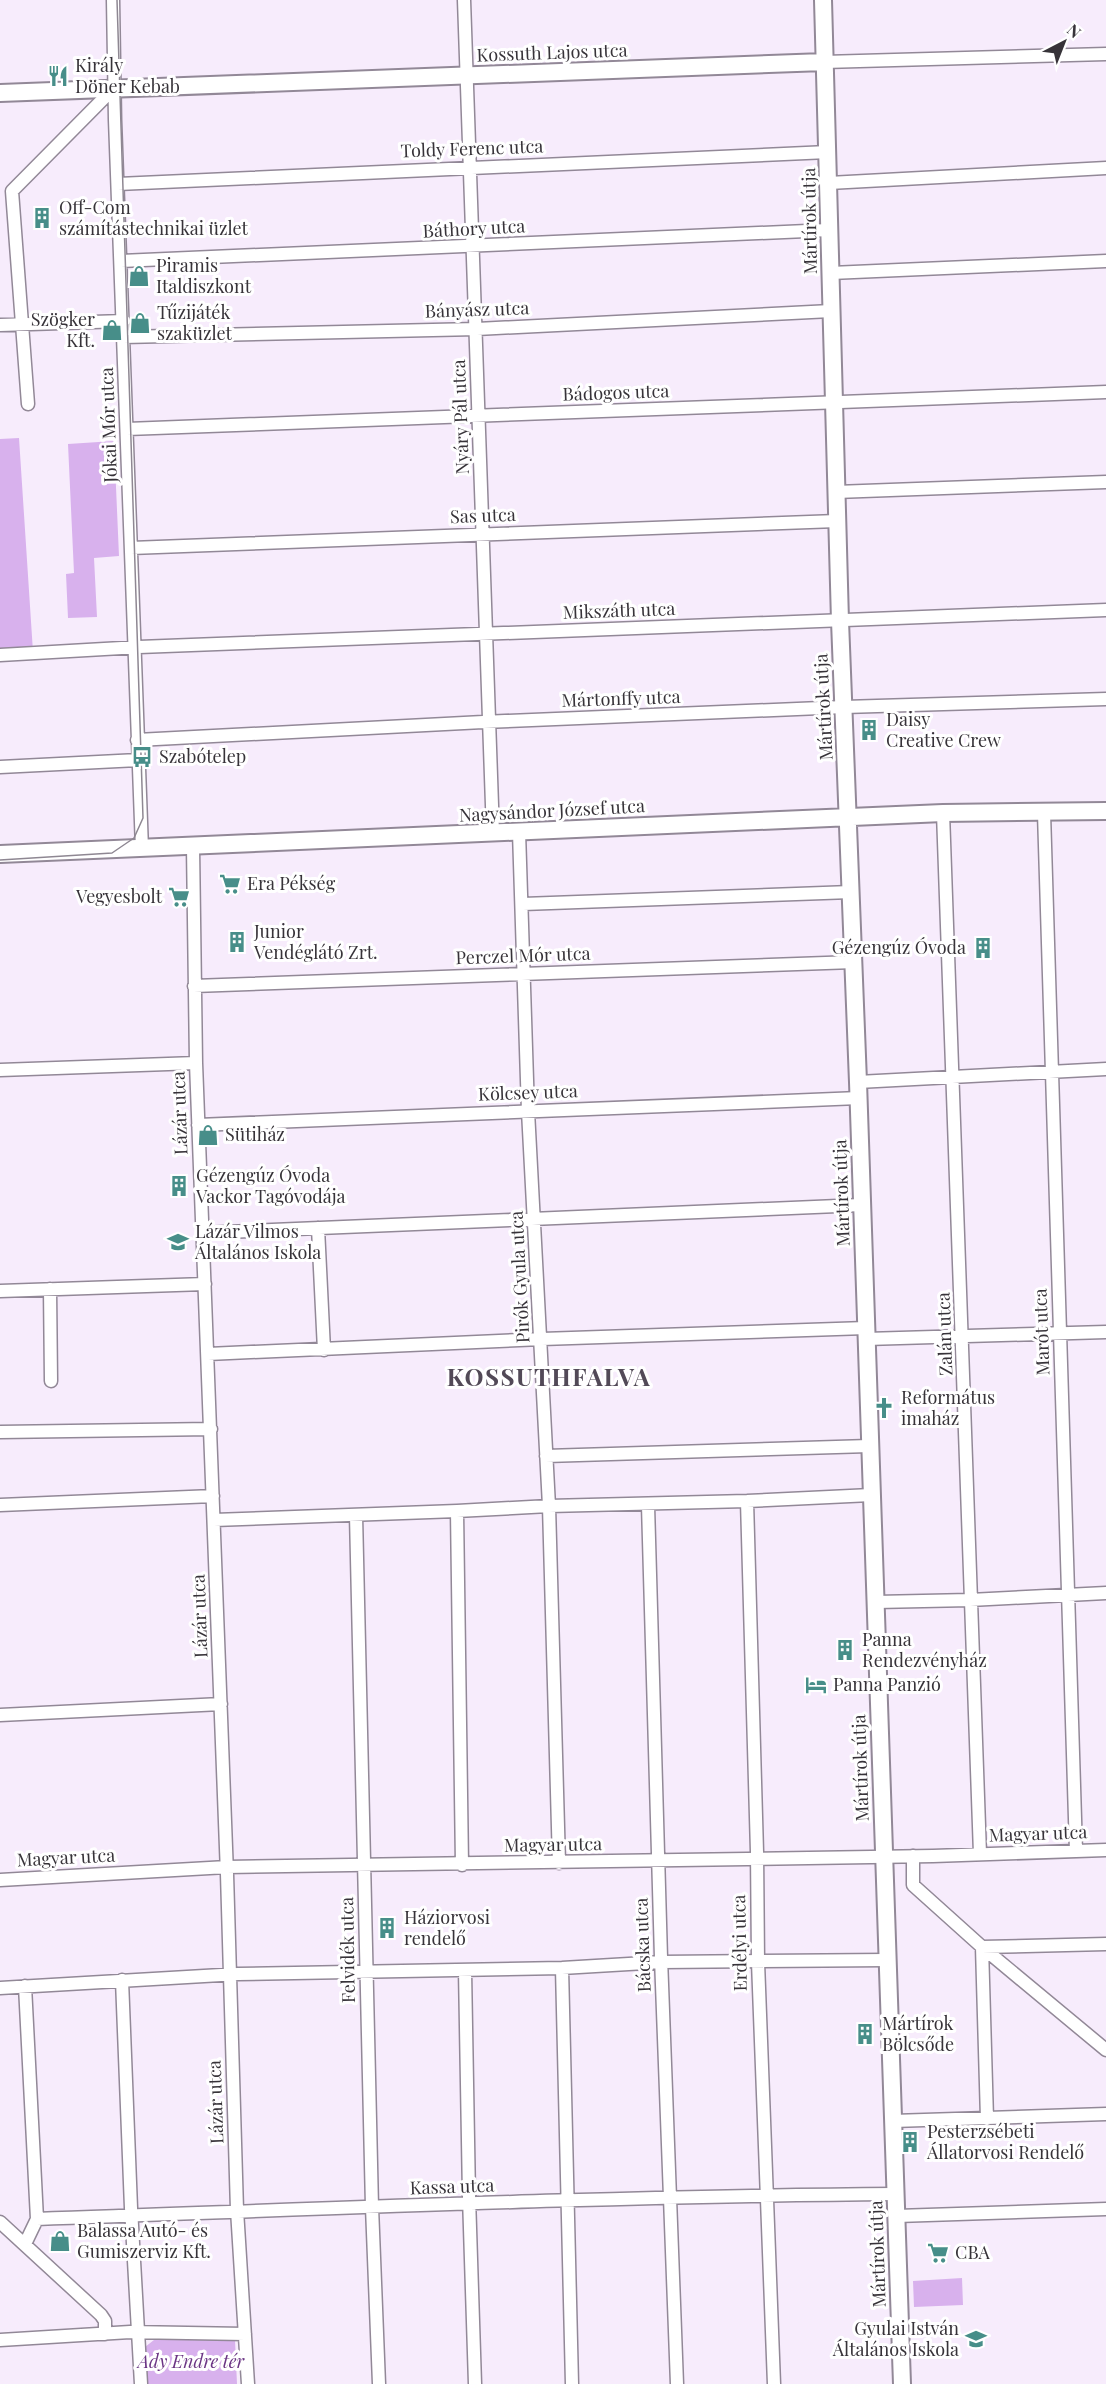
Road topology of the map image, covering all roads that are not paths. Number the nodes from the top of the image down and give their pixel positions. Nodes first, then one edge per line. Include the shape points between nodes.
1 (113, 0) edge
2 (464, 0) edge
3 (823, 0) edge
4 (1106, 54) edge
5 (824, 62) junction
6 (466, 76) junction
7 (114, 88) junction
8 (0, 93) edge
9 (828, 152) junction
10 (470, 167) junction
11 (1106, 168) edge
12 (117, 183) junction
13 (829, 183) junction
14 (829, 230) junction
15 (472, 247) junction
16 (121, 261) junction
17 (1106, 261) edge
18 (831, 273) junction
19 (831, 310) junction
20 (124, 321) junction
21 (23, 324) junction
22 (0, 325) edge
23 (477, 329) junction
24 (0, 330) edge
25 (123, 337) junction
26 (1106, 392) edge
27 (28, 404) dead end
28 (833, 404) junction
29 (479, 416) junction
30 (127, 429) junction
31 (1106, 482) edge
32 (836, 492) junction
33 (837, 521) junction
34 (484, 534) junction
35 (131, 548) junction
36 (1106, 610) edge
37 (840, 621) junction
38 (486, 633) junction
39 (134, 647) junction
40 (0, 655) edge
41 (1106, 699) edge
42 (844, 707) junction
43 (490, 722) junction
44 (137, 740) junction
45 (138, 760) junction
46 (0, 767) edge
47 (1106, 811) edge
48 (943, 813) junction
49 (1044, 813) junction
50 (848, 818) junction
51 (519, 832) junction
52 (493, 834) junction
53 (193, 847) junction
54 (142, 849) junction
55 (0, 854) edge
56 (851, 892) junction
57 (523, 904) junction
58 (854, 962) junction
59 (524, 975) junction
60 (194, 986) junction
61 (196, 1063) junction
62 (1106, 1069) edge
63 (0, 1070) edge
64 (1050, 1072) junction
65 (954, 1077) junction
66 (858, 1090) junction
67 (528, 1111) junction
68 (198, 1125) junction
69 (861, 1205) junction
70 (535, 1218) junction
71 (318, 1228) junction
72 (203, 1233) junction
73 (205, 1284) junction
74 (50, 1289) junction
75 (0, 1291) edge
76 (1106, 1332) edge
77 (866, 1334) junction
78 (1060, 1334) junction
79 (963, 1338) junction
80 (542, 1339) junction
81 (324, 1350) junction
82 (207, 1354) junction
83 (51, 1381) dead end
84 (211, 1429) junction
85 (0, 1432) edge
86 (869, 1446) junction
87 (546, 1456) junction
88 (871, 1495) junction
89 (213, 1496) junction
90 (747, 1501) junction
91 (0, 1505) edge
92 (648, 1505) junction
93 (549, 1506) junction
94 (457, 1511) junction
95 (356, 1515) junction
96 (214, 1520) junction
97 (1106, 1593) edge
98 (1068, 1594) junction
99 (970, 1600) junction
100 (876, 1602) junction
101 (221, 1704) junction
102 (0, 1715) edge
103 (1106, 1850) edge
104 (1076, 1851) junction
105 (980, 1854) junction
106 (883, 1856) junction
107 (913, 1856) junction
108 (757, 1857) junction
109 (658, 1860) junction
110 (560, 1863) junction
111 (365, 1865) junction
112 (462, 1865) junction
113 (227, 1867) junction
114 (0, 1880) edge
115 (1106, 1944) edge
116 (1026, 1946) junction
117 (982, 1947) junction
118 (887, 1960) junction
119 (662, 1962) junction
120 (758, 1962) junction
121 (562, 1968) junction
122 (465, 1970) junction
123 (1011, 1970) junction
124 (366, 1971) junction
125 (230, 1975) junction
126 (122, 1980) junction
127 (25, 1986) junction
128 (0, 1988) edge
129 (1106, 2050) edge
130 (1106, 2114) edge
131 (987, 2119) junction
132 (893, 2121) junction
133 (896, 2193) junction
134 (768, 2195) junction
135 (670, 2197) junction
136 (569, 2201) junction
137 (469, 2204) junction
138 (372, 2207) junction
139 (1106, 2208) edge
140 (237, 2210) junction
141 (131, 2216) junction
142 (897, 2216) junction
143 (37, 2219) junction
144 (0, 2222) edge
145 (26, 2244) junction
146 (138, 2332) junction
147 (105, 2334) junction
148 (245, 2334) junction
149 (0, 2340) edge
150 (141, 2384) edge
151 (248, 2384) edge
152 (379, 2384) edge
153 (475, 2384) edge
154 (572, 2384) edge
155 (678, 2384) edge
156 (774, 2384) edge
157 (902, 2384) edge

1 - 7 street, Jókai Mór utca
2 - 6 street, Nyáry Pál utca
3 - 5 street, Mártírok útja
4 - 5 street, Kossuth Lajos utca
5 - 6 street, Kossuth Lajos utca
5 - 9 street, Mártírok útja
6 - 7 street, Kossuth Lajos utca
6 - 10 street, Nyáry Pál utca
7 - 8 street, Kossuth Lajos utca
7 - 12 street, Jókai Mór utca
7 - 21 street via 12,191
9 - 10 street, Toldy Ferenc utca
9 - 13 street, Mártírok útja
10 - 12 street, Toldy Ferenc utca
10 - 15 street, Nyáry Pál utca
11 - 13 street
12 - 16 street, Jókai Mór utca
13 - 14 street, Mártírok útja
14 - 15 street, Báthory utca
14 - 18 street, Mártírok útja
15 - 16 street, Báthory utca
15 - 23 street, Nyáry Pál utca
16 - 20 street, Jókai Mór utca
17 - 18 street
18 - 19 street, Mártírok útja
19 - 23 street, Bányász utca
19 - 28 street, Mártírok útja
20 - 21 street
20 - 25 street, Jókai Mór utca
21 - 22 street
21 - 24 street
21 - 27 street
23 - 25 street, Bányász utca
23 - 29 street, Nyáry Pál utca
25 - 30 street, Jókai Mór utca
26 - 28 street, Bádogos utca
28 - 29 street, Bádogos utca
28 - 32 street, Mártírok útja
29 - 30 street, Bádogos utca
29 - 34 street, Nyáry Pál utca
30 - 35 street, Jókai Mór utca
31 - 32 street
32 - 33 street, Mártírok útja
33 - 34 street, Sas utca
33 - 37 street, Mártírok útja
34 - 35 street, Sas utca
34 - 38 street, Nyáry Pál utca
35 - 39 street, Jókai Mór utca
36 - 37 street, Mikszáth utca
37 - 38 street, Mikszáth utca
37 - 42 street, Mártírok útja
38 - 39 street, Mikszáth utca
38 - 43 street, Nyáry Pál utca
39 - 40 street, Mikszáth utca
39 - 44 street, Jókai Mór utca
41 - 42 street, Mártonffy utca
42 - 43 street, Mártonffy utca
42 - 50 street, Mártírok útja
43 - 44 street, Mártonffy utca
43 - 52 street, Nyáry Pál utca
44 - 45 street, Jókai Mór utca
45 - 46 street
45 - 54 street, Jókai Mór utca
47 - 49 street, Nagysándor József utca
48 - 49 street, Nagysándor József utca
48 - 50 street, Nagysándor József utca
48 - 65 street, Zalán utca
49 - 64 street, Marót utca
50 - 51 street, Nagysándor József utca
50 - 56 street, Mártírok útja
51 - 52 street, Nagysándor József utca
51 - 57 street, Pirók Gyula utca
52 - 53 street, Nagysándor József utca
53 - 54 street, Nagysándor József utca
53 - 60 street, Lázár utca
54 - 55 street, Nagysándor József utca
56 - 57 street
56 - 58 street, Mártírok útja
57 - 59 street, Pirók Gyula utca
58 - 59 street, Perczel Mór utca
58 - 66 street, Mártírok útja
59 - 60 street, Perczel Mór utca
59 - 67 street, Pirók Gyula utca
60 - 61 street, Lázár utca
61 - 63 street
61 - 68 street, Lázár utca
62 - 64 street, Kölcsey utca
64 - 65 street, Kölcsey utca
64 - 78 street, Marót utca
65 - 66 street, Kölcsey utca
65 - 79 street, Zalán utca
66 - 67 street, Kölcsey utca
66 - 69 street, Mártírok útja
67 - 68 street, Kölcsey utca
67 - 70 street, Pirók Gyula utca
68 - 72 street, Lázár utca
69 - 70 street
69 - 77 street, Mártírok útja
70 - 71 street
70 - 80 street, Pirók Gyula utca
71 - 72 street
71 - 81 street
72 - 73 street, Lázár utca
73 - 74 street
73 - 82 street, Lázár utca
74 - 75 street
74 - 83 street
76 - 78 street
77 - 79 street
77 - 80 street
77 - 86 street, Mártírok útja
78 - 79 street
78 - 98 street, Marót utca
79 - 99 street, Zalán utca
80 - 81 street
80 - 87 street, Pirók Gyula utca
81 - 82 street
82 - 84 street, Lázár utca
84 - 85 street
84 - 89 street, Lázár utca
86 - 87 street
86 - 88 street, Mártírok útja
87 - 93 street, Pirók Gyula utca
88 - 90 street
88 - 100 street, Mártírok útja
89 - 91 street
89 - 96 street, Lázár utca
90 - 92 street
90 - 108 street, Erdélyi utca
92 - 93 street
92 - 109 street, Bácska utca
93 - 94 street
93 - 110 street, Pirók Gyula utca
94 - 95 street
94 - 112 street
95 - 96 street
95 - 111 street, Felvidék utca
96 - 101 street, Lázár utca
97 - 98 street
98 - 99 street
98 - 104 street, Marót utca
99 - 100 street
99 - 105 street, Zalán utca
100 - 106 street, Mártírok útja
101 - 102 street
101 - 113 street, Lázár utca
103 - 104 street, Magyar utca
104 - 105 street, Magyar utca
105 - 107 street, Magyar utca
106 - 107 street, Magyar utca
106 - 108 street, Magyar utca
106 - 118 street, Mártírok útja
107 - 117 street via 913,1885
108 - 109 street, Magyar utca
108 - 120 street, Erdélyi utca
109 - 110 street, Magyar utca
109 - 119 street, Bácska utca
110 - 112 street, Magyar utca
111 - 112 street, Magyar utca
111 - 113 street, Magyar utca
111 - 124 street, Felvidék utca
113 - 114 street, Magyar utca
113 - 125 street, Lázár utca
115 - 116 street
116 - 117 street
116 - 123 street via 1010,1960
117 - 123 street
117 - 131 street
118 - 120 street
118 - 132 street, Mártírok útja
119 - 120 street
119 - 121 street
119 - 135 street, Bácska utca
120 - 134 street, Erdélyi utca
121 - 122 street
121 - 136 street
122 - 124 street
122 - 137 street
123 - 129 street
124 - 125 street
124 - 138 street, Felvidék utca
125 - 126 street
125 - 140 street, Lázár utca
126 - 127 street
126 - 141 street
127 - 128 street
127 - 143 street
130 - 131 street
131 - 132 street
132 - 133 street, Mártírok útja
133 - 134 street, Kassa utca
133 - 142 street, Mártírok útja
134 - 135 street, Kassa utca
134 - 156 street, Erdélyi utca
135 - 136 street, Kassa utca
135 - 155 street, Bácska utca
136 - 137 street, Kassa utca
136 - 154 street
137 - 138 street, Kassa utca
137 - 153 street
138 - 140 street, Kassa utca
138 - 152 street, Felvidék utca
139 - 142 street
140 - 141 street, Kassa utca
140 - 148 street, Lázár utca
141 - 143 street, Kassa utca
141 - 146 street
142 - 157 street, Mártírok útja
143 - 145 street
144 - 145 street
145 - 147 street via 101,2315
146 - 147 street
146 - 148 street
146 - 150 street
147 - 149 street
148 - 151 street, Lázár utca

